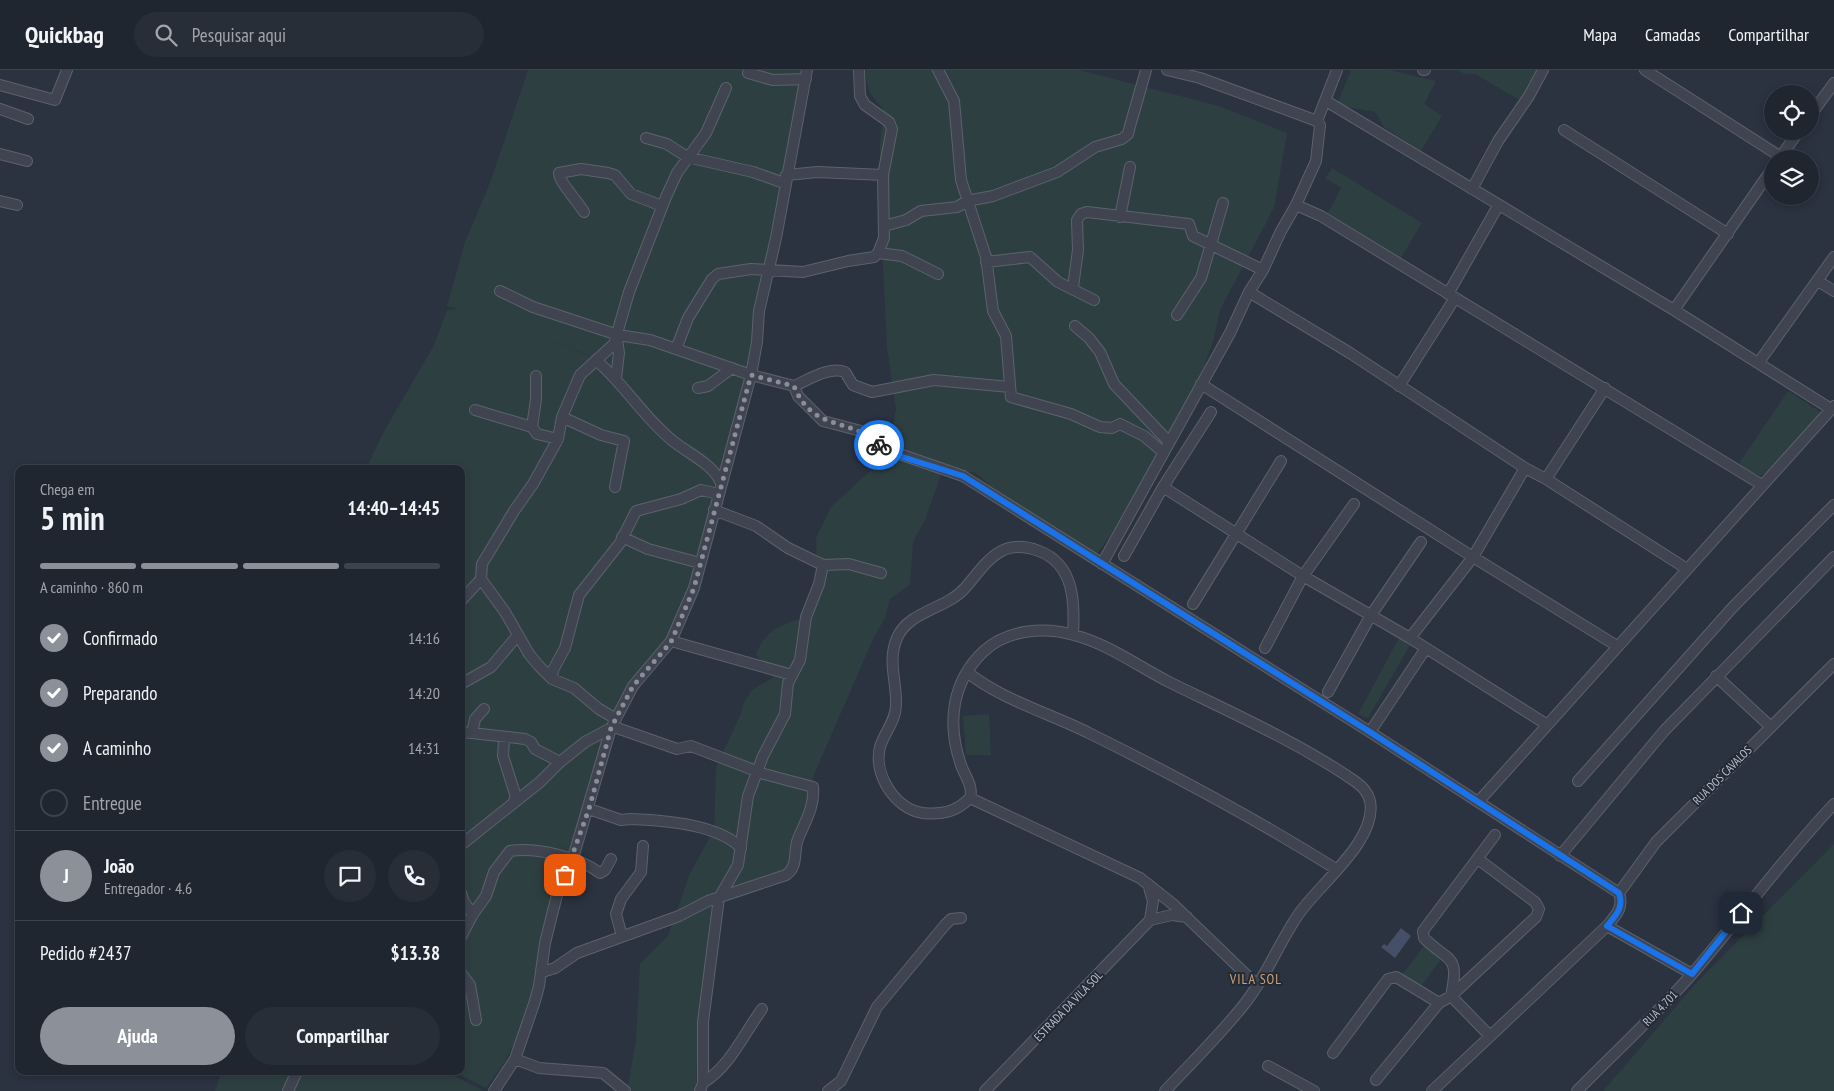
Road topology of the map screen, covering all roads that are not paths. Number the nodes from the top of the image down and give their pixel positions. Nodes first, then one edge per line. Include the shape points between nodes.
1 (67, 70) edge
2 (859, 70) edge
3 (938, 70) edge
4 (1146, 70) edge
5 (1167, 70) edge
6 (1337, 70) edge
7 (1543, 70) edge
8 (1644, 70) edge
9 (1186, 72) edge
10 (748, 73) dead end
11 (807, 74) edge
12 (1834, 83) edge
13 (0, 85) edge
14 (726, 88) dead end
15 (1326, 101) junction
16 (1819, 104) edge
17 (0, 110) edge
18 (28, 120) dead end
19 (1317, 121) junction
20 (1564, 130) dead end
21 (646, 138) dead end
22 (1768, 150) edge
23 (0, 154) edge
24 (688, 157) junction
25 (27, 161) dead end
26 (1130, 167) dead end
27 (883, 175) junction
28 (785, 179) junction
29 (1764, 181) edge
30 (1472, 189) junction
31 (0, 200) edge
32 (967, 201) junction
33 (1223, 202) dead end
34 (17, 206) dead end
35 (662, 206) junction
36 (1296, 206) junction
37 (1498, 206) junction
38 (584, 212) dead end
39 (1120, 217) junction
40 (884, 226) junction
41 (1728, 234) junction
42 (1213, 244) junction
43 (878, 253) junction
44 (1834, 257) edge
45 (986, 262) junction
46 (768, 270) junction
47 (1263, 270) junction
48 (938, 274) dead end
49 (1818, 281) junction
50 (1073, 287) junction
51 (500, 291) dead end
52 (1834, 291) edge
53 (1249, 292) junction
54 (1451, 296) junction
55 (1094, 300) dead end
56 (1674, 310) junction
57 (1177, 315) dead end
58 (1075, 326) dead end
59 (617, 337) junction
60 (676, 348) junction
61 (596, 360) junction
62 (1759, 362) junction
63 (732, 368) junction
64 (751, 375) junction
65 (536, 376) dead end
66 (616, 378) junction
67 (1201, 384) junction
68 (794, 386) junction
69 (1400, 386) junction
70 (1010, 387) junction
71 (698, 388) dead end
72 (1605, 388) junction
73 (1833, 408) edge
74 (475, 410) dead end
75 (1211, 412) dead end
76 (562, 417) junction
77 (532, 427) junction
78 (558, 439) junction
79 (1168, 441) junction
80 (1163, 452) junction
81 (1281, 460) dead end
82 (1525, 468) junction
83 (1546, 479) junction
84 (721, 483) junction
85 (1762, 485) junction
86 (615, 487) dead end
87 (1163, 487) junction
88 (718, 494) junction
89 (1354, 504) dead end
90 (1834, 505) edge
91 (714, 510) junction
92 (1235, 533) junction
93 (622, 537) junction
94 (1421, 542) dead end
95 (1124, 556) dead end
96 (1472, 557) junction
97 (1834, 558) edge
98 (700, 563) junction
99 (1102, 564) junction
100 (824, 565) junction
101 (1687, 569) junction
102 (881, 573) dead end
103 (1302, 576) junction
104 (482, 580) junction
105 (465, 597) edge
106 (1193, 604) dead end
107 (1371, 615) junction
108 (1074, 634) junction
109 (518, 635) junction
110 (1410, 638) junction
111 (671, 642) junction
112 (1617, 646) junction
113 (1265, 648) dead end
114 (1426, 648) junction
115 (1834, 664) edge
116 (967, 672) junction
117 (792, 675) junction
118 (1716, 676) junction
119 (552, 679) junction
120 (465, 682) edge
121 (1328, 692) dead end
122 (484, 709) dead end
123 (613, 724) junction
124 (1546, 724) junction
125 (1771, 727) junction
126 (466, 732) edge
127 (1370, 732) junction
128 (504, 739) junction
129 (560, 762) junction
130 (757, 770) junction
131 (1578, 781) dead end
132 (970, 798) junction
133 (514, 801) junction
134 (1479, 802) junction
135 (1834, 804) edge
136 (589, 809) junction
137 (1495, 835) dead end
138 (465, 841) edge
139 (643, 846) dead end
140 (741, 848) junction
141 (1560, 856) junction
142 (573, 858) junction
143 (611, 859) dead end
144 (1478, 859) junction
145 (1336, 869) junction
146 (1147, 883) junction
147 (1619, 893) junction
148 (719, 898) junction
149 (465, 903) edge
150 (473, 914) junction
151 (961, 918) dead end
152 (1188, 918) junction
153 (1150, 920) junction
154 (1607, 926) junction
155 (465, 929) edge
156 (622, 936) junction
157 (542, 972) junction
158 (1692, 974) junction
159 (465, 979) edge
160 (1257, 985) junction
161 (1451, 996) junction
162 (1439, 1004) junction
163 (762, 1009) dead end
164 (476, 1020) dead end
165 (1489, 1035) junction
166 (1333, 1052) dead end
167 (515, 1059) junction
168 (1268, 1066) dead end
169 (295, 1075) edge
170 (1376, 1080) dead end
171 (702, 1087) edge
172 (288, 1091) edge
173 (494, 1091) edge
174 (625, 1091) edge
175 (828, 1091) edge
176 (985, 1091) edge
177 (1165, 1091) edge
178 (1314, 1091) edge
179 (1432, 1091) edge
180 (1577, 1091) edge

1 - 13 street via 55,100
2 - 27 street via 860,96 865,105 888,122 892,130
3 - 32 street via 954,101 958,163
4 - 32 street via 1128,134 1122,139 1095,147 1057,172 993,196
5 - 9 street
6 - 15 street
7 - 30 street via 1498,140
8 - 22 street
9 - 19 street
10 - 11 street via 773,80
11 - 28 street
12 - 16 street
14 - 24 street via 706,133
15 - 19 street
15 - 30 street
17 - 18 street
19 - 36 street via 1320,126 1316,160
20 - 41 street
21 - 24 street via 667,144
23 - 25 street
24 - 28 street
24 - 35 street
26 - 39 street
27 - 28 street via 818,172
27 - 40 street
28 - 46 street
29 - 41 street
30 - 37 street
31 - 34 street
32 - 40 street via 957,207 921,211 906,220
32 - 45 street
33 - 42 street
35 - 38 street via 631,194 615,175 581,169 559,173 560,180
35 - 59 street via 629,292
36 - 47 street
36 - 54 street via 1321,216
37 - 54 street
37 - 56 street
39 - 42 street via 1189,224 1193,236
39 - 50 street via 1094,212 1078,216
40 - 43 street via 882,247
41 - 56 street
42 - 47 street via 1224,253
42 - 57 street via 1201,278
43 - 46 street via 874,257 803,272
43 - 48 street via 902,256
44 - 49 street
45 - 50 street via 1030,257 1058,282
45 - 70 street via 994,311 1007,342
46 - 60 street via 735,270 714,276 688,318
46 - 64 street
47 - 53 street
49 - 52 street
49 - 62 street
50 - 55 street
51 - 59 street via 533,307
53 - 67 street
53 - 69 street
54 - 69 street
54 - 72 street
56 - 62 street
58 - 79 street via 1100,352 1114,384
59 - 60 street via 650,340
59 - 61 street via 611,348
59 - 66 street
60 - 63 street
61 - 66 street
61 - 76 street via 580,375
62 - 73 street
63 - 64 street
63 - 71 street via 708,386
64 - 68 street
64 - 84 street
65 - 77 street
66 - 84 street via 660,430 715,471
67 - 79 street
67 - 96 street
68 - 70 street via 838,370 845,372 853,385 872,392 934,380
68 - 99 street via 798,396 823,421 862,431 882,448 963,476
69 - 82 street
70 - 80 street via 1010,398 1071,414 1100,427 1112,428 1120,424 1144,436
72 - 83 street
72 - 85 street
73 - 85 street
74 - 77 street
75 - 87 street
76 - 78 street
76 - 86 street via 601,435 624,441
77 - 78 street via 538,434
78 - 104 street via 533,484 488,551 482,564
79 - 80 street
80 - 99 street
81 - 92 street
82 - 83 street
82 - 96 street
83 - 101 street
84 - 88 street
85 - 101 street
87 - 92 street
87 - 95 street
88 - 91 street
88 - 93 street via 702,490 636,511
89 - 103 street
90 - 131 street via 1734,606
91 - 98 street
91 - 100 street via 756,526 788,548
92 - 103 street
92 - 106 street
93 - 98 street via 648,549
93 - 119 street via 614,552 579,595 565,648 553,670
94 - 107 street
96 - 110 street
96 - 112 street
97 - 118 street
98 - 111 street via 694,588
99 - 127 street
100 - 102 street via 849,564
100 - 117 street via 806,617 800,660
101 - 112 street
103 - 107 street
103 - 113 street
104 - 105 street
104 - 109 street
107 - 110 street
107 - 121 street
108 - 116 street via 1022,632 1001,638 977,658
108 - 132 street via 1075,606 1064,571 1039,551 1021,547 1005,549 990,556 965,588 949,602 907,624 897,636 892,651 896,708 880,747 880,768 886,786 899,803 915,812 953,811
108 - 145 street via 1109,649 1298,748 1364,788 1370,802 1368,823 1356,849
109 - 119 street via 529,654
109 - 120 street via 491,667
110 - 114 street
111 - 117 street
111 - 123 street via 633,686
112 - 124 street
114 - 124 street
114 - 127 street
115 - 125 street, RUA DOS CAVALOS
116 - 132 street via 958,688 953,710 953,735 960,764 971,786
116 - 145 street via 999,692 1194,786
117 - 130 street via 788,683 785,714
118 - 125 street
118 - 141 street via 1664,731
119 - 123 street via 574,688
122 - 126 street
123 - 129 street
123 - 130 street via 677,749 691,746
123 - 136 street
124 - 134 street
125 - 147 street, RUA DOS CAVALOS via 1656,842
126 - 128 street
127 - 134 street
128 - 129 street via 531,742 535,749
128 - 133 street via 503,756 516,797
129 - 133 street
130 - 140 street via 748,796
130 - 148 street via 813,787 811,810 798,838 794,864 789,873
132 - 146 street via 1123,868
133 - 138 street
134 - 141 street
135 - 158 street, RUA 4.701 via 1778,867
136 - 140 street via 621,820 689,824 733,840
136 - 142 street
137 - 144 street
139 - 156 street via 641,872 621,899 616,914
140 - 148 street via 738,865
141 - 147 street
142 - 143 street via 600,873
142 - 150 street via 510,851 494,872 481,905
142 - 157 street via 556,895
144 - 161 street via 1423,931 1424,938 1454,963
144 - 161 street via 1535,902 1538,912 1520,933
145 - 160 street via 1298,915
146 - 152 street
146 - 153 street via 1153,901
147 - 154 street via 1619,911
148 - 156 street
148 - 171 street via 703,1022
149 - 150 street
150 - 155 street
151 - 175 street via 951,919 945,925 877,1007 841,1080
152 - 153 street via 1172,915
152 - 160 street
153 - 176 street, ESTRADA DA VILA SOL
154 - 158 street
154 - 165 street
156 - 157 street via 577,953 555,968
157 - 167 street
158 - 180 street, RUA 4.701
159 - 164 street via 470,985
160 - 177 street via 1246,1002
161 - 162 street
161 - 165 street
162 - 166 street via 1396,977 1391,978
162 - 170 street
163 - 171 street via 741,1043 717,1074
165 - 179 street
167 - 173 street
167 - 174 street via 539,1068 603,1073
168 - 178 street
169 - 172 street

